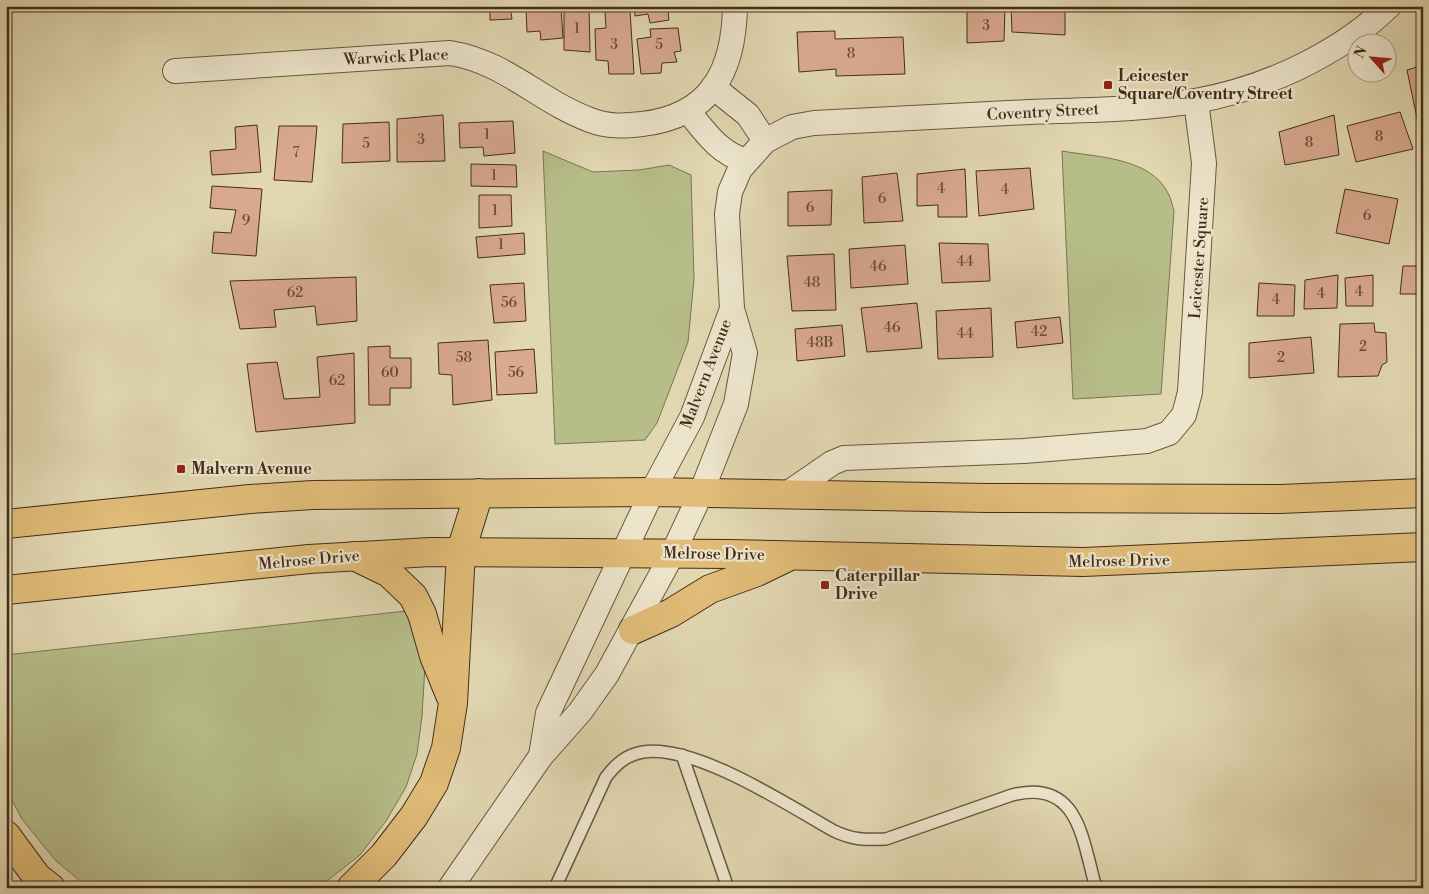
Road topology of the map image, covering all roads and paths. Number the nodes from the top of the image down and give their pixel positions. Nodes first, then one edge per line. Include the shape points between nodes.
1 (735, 6) edge
2 (1389, 6) edge
3 (176, 71) dead end
4 (713, 87) junction
5 (1196, 101) junction
6 (688, 111) junction
7 (765, 141) junction
8 (746, 161) junction
9 (732, 309) junction
10 (652, 492) junction
11 (479, 493) junction
12 (702, 493) junction
13 (1423, 493) edge
14 (784, 496) junction
15 (6, 524) edge
16 (1423, 547) edge
17 (461, 552) junction
18 (624, 552) junction
19 (673, 553) junction
20 (792, 555) junction
21 (354, 556) junction
22 (6, 590) edge
23 (633, 630) junction
24 (453, 703) junction
25 (682, 755) junction
26 (541, 756) junction
27 (6, 835) edge
28 (51, 888) edge
29 (351, 888) edge
30 (450, 888) edge
31 (555, 888) edge
32 (728, 888) edge
33 (1096, 888) edge

1 - 4 street via 730,56
2 - 5 street, Coventry Street via 1356,34 1325,53 1243,89
3 - 6 street, Warwick Place via 450,53 482,61 504,71 568,110 602,125 660,122
4 - 6 street
4 - 7 street via 748,115
5 - 7 street, Coventry Street via 814,123 792,127
5 - 14 street, Leicester Square via 1204,146 1203,210 1190,392 1184,415 1169,433 1147,441 1015,451 857,456 832,462
6 - 8 street via 721,148
7 - 8 street, Malvern Avenue
8 - 9 street, Malvern Avenue via 728,203
9 - 10 street, Malvern Avenue via 692,417
9 - 12 street, Malvern Avenue via 745,353 744,362 736,404
10 - 11 main road
10 - 12 main road
10 - 18 street
11 - 15 main road via 304,495
11 - 17 main road
12 - 14 main road
12 - 19 street
13 - 14 main road via 1280,499
16 - 20 main road, Melrose Drive via 1083,562
17 - 18 main road, Melrose Drive
17 - 21 main road, Melrose Drive
17 - 24 main road
18 - 19 main road, Melrose Drive
18 - 26 street via 548,713
19 - 20 main road, Melrose Drive
19 - 23 street
20 - 23 main road via 710,589 671,613
21 - 22 main road, Melrose Drive
21 - 24 main road via 389,573 413,596
23 - 26 street via 580,712
24 - 29 main road via 446,748 434,783 384,855
25 - 31 lane via 641,752 616,765 596,797
25 - 32 lane
25 - 33 lane via 732,775 851,839 864,841 886,839 1029,790 1048,792 1060,798 1076,821
26 - 30 street
27 - 28 main road via 37,877

